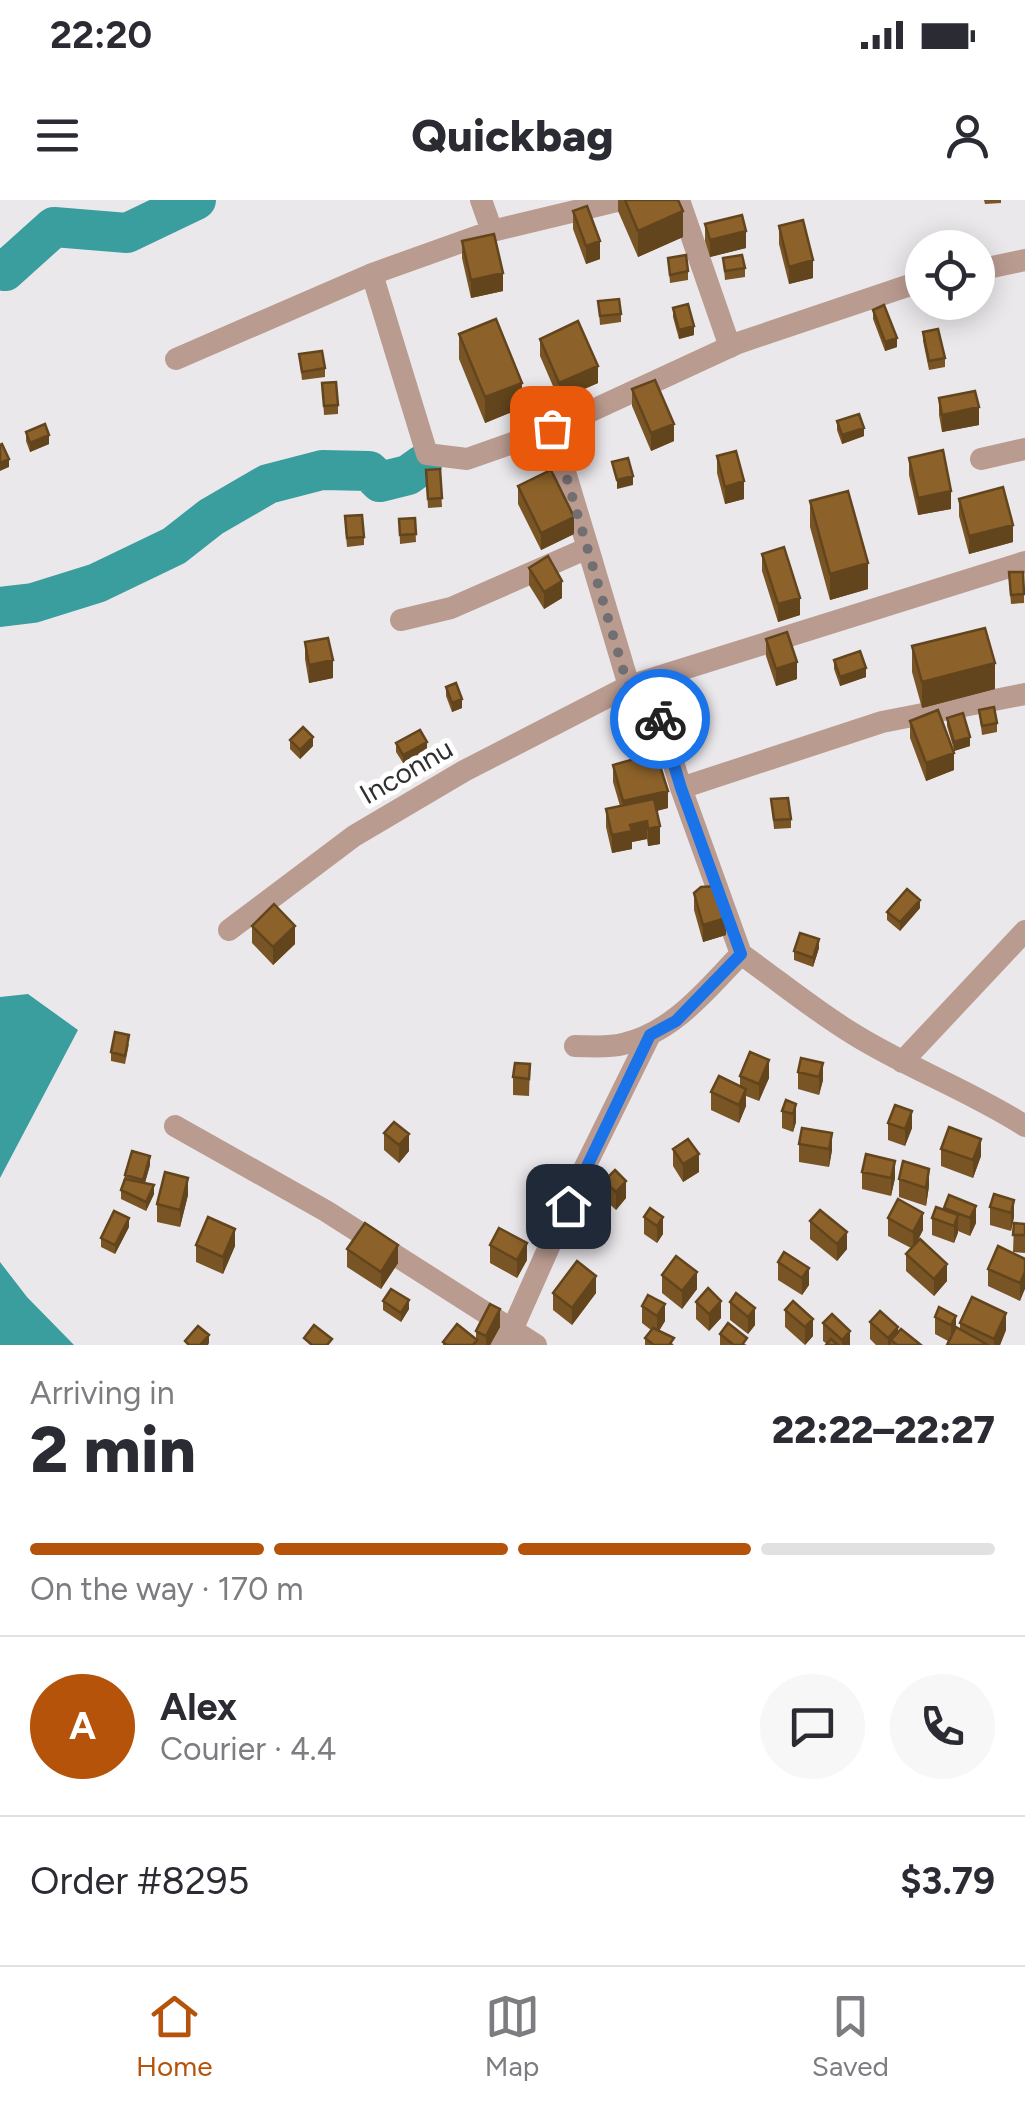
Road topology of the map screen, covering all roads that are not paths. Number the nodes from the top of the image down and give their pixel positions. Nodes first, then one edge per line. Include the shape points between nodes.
1 (481, 200) edge
2 (621, 200) edge
3 (679, 200) edge
4 (492, 231) junction
5 (1025, 260) edge
6 (995, 266) edge
7 (372, 274) junction
8 (905, 287) edge
9 (730, 346) junction
10 (176, 359) dead end
11 (552, 428) junction
12 (1025, 448) edge
13 (981, 459) dead end
14 (588, 548) junction
15 (1025, 562) edge
16 (401, 620) dead end
17 (638, 683) junction
18 (1025, 694) edge
19 (681, 788) junction
20 (229, 930) dead end
21 (1025, 931) edge
22 (741, 954) junction
23 (650, 1035) junction
24 (575, 1046) dead end
25 (902, 1062) junction
26 (175, 1126) dead end
27 (1025, 1126) edge
28 (506, 1338) edge
29 (536, 1345) edge

1 - 4 street
2 - 4 street
3 - 9 street
4 - 7 street
5 - 6 street
7 - 10 street
7 - 11 street via 427,454 467,458
8 - 9 street
9 - 11 street
11 - 14 street
12 - 13 street
14 - 16 street via 451,608
14 - 17 street
15 - 17 street, Inconnu
17 - 19 street
17 - 20 street, Inconnu via 370,827
18 - 19 street via 882,722
19 - 22 street
21 - 25 street
22 - 23 street via 676,1021
22 - 25 street
23 - 24 street via 620,1046
23 - 28 street
25 - 27 street
26 - 28 street via 326,1211
28 - 29 street

